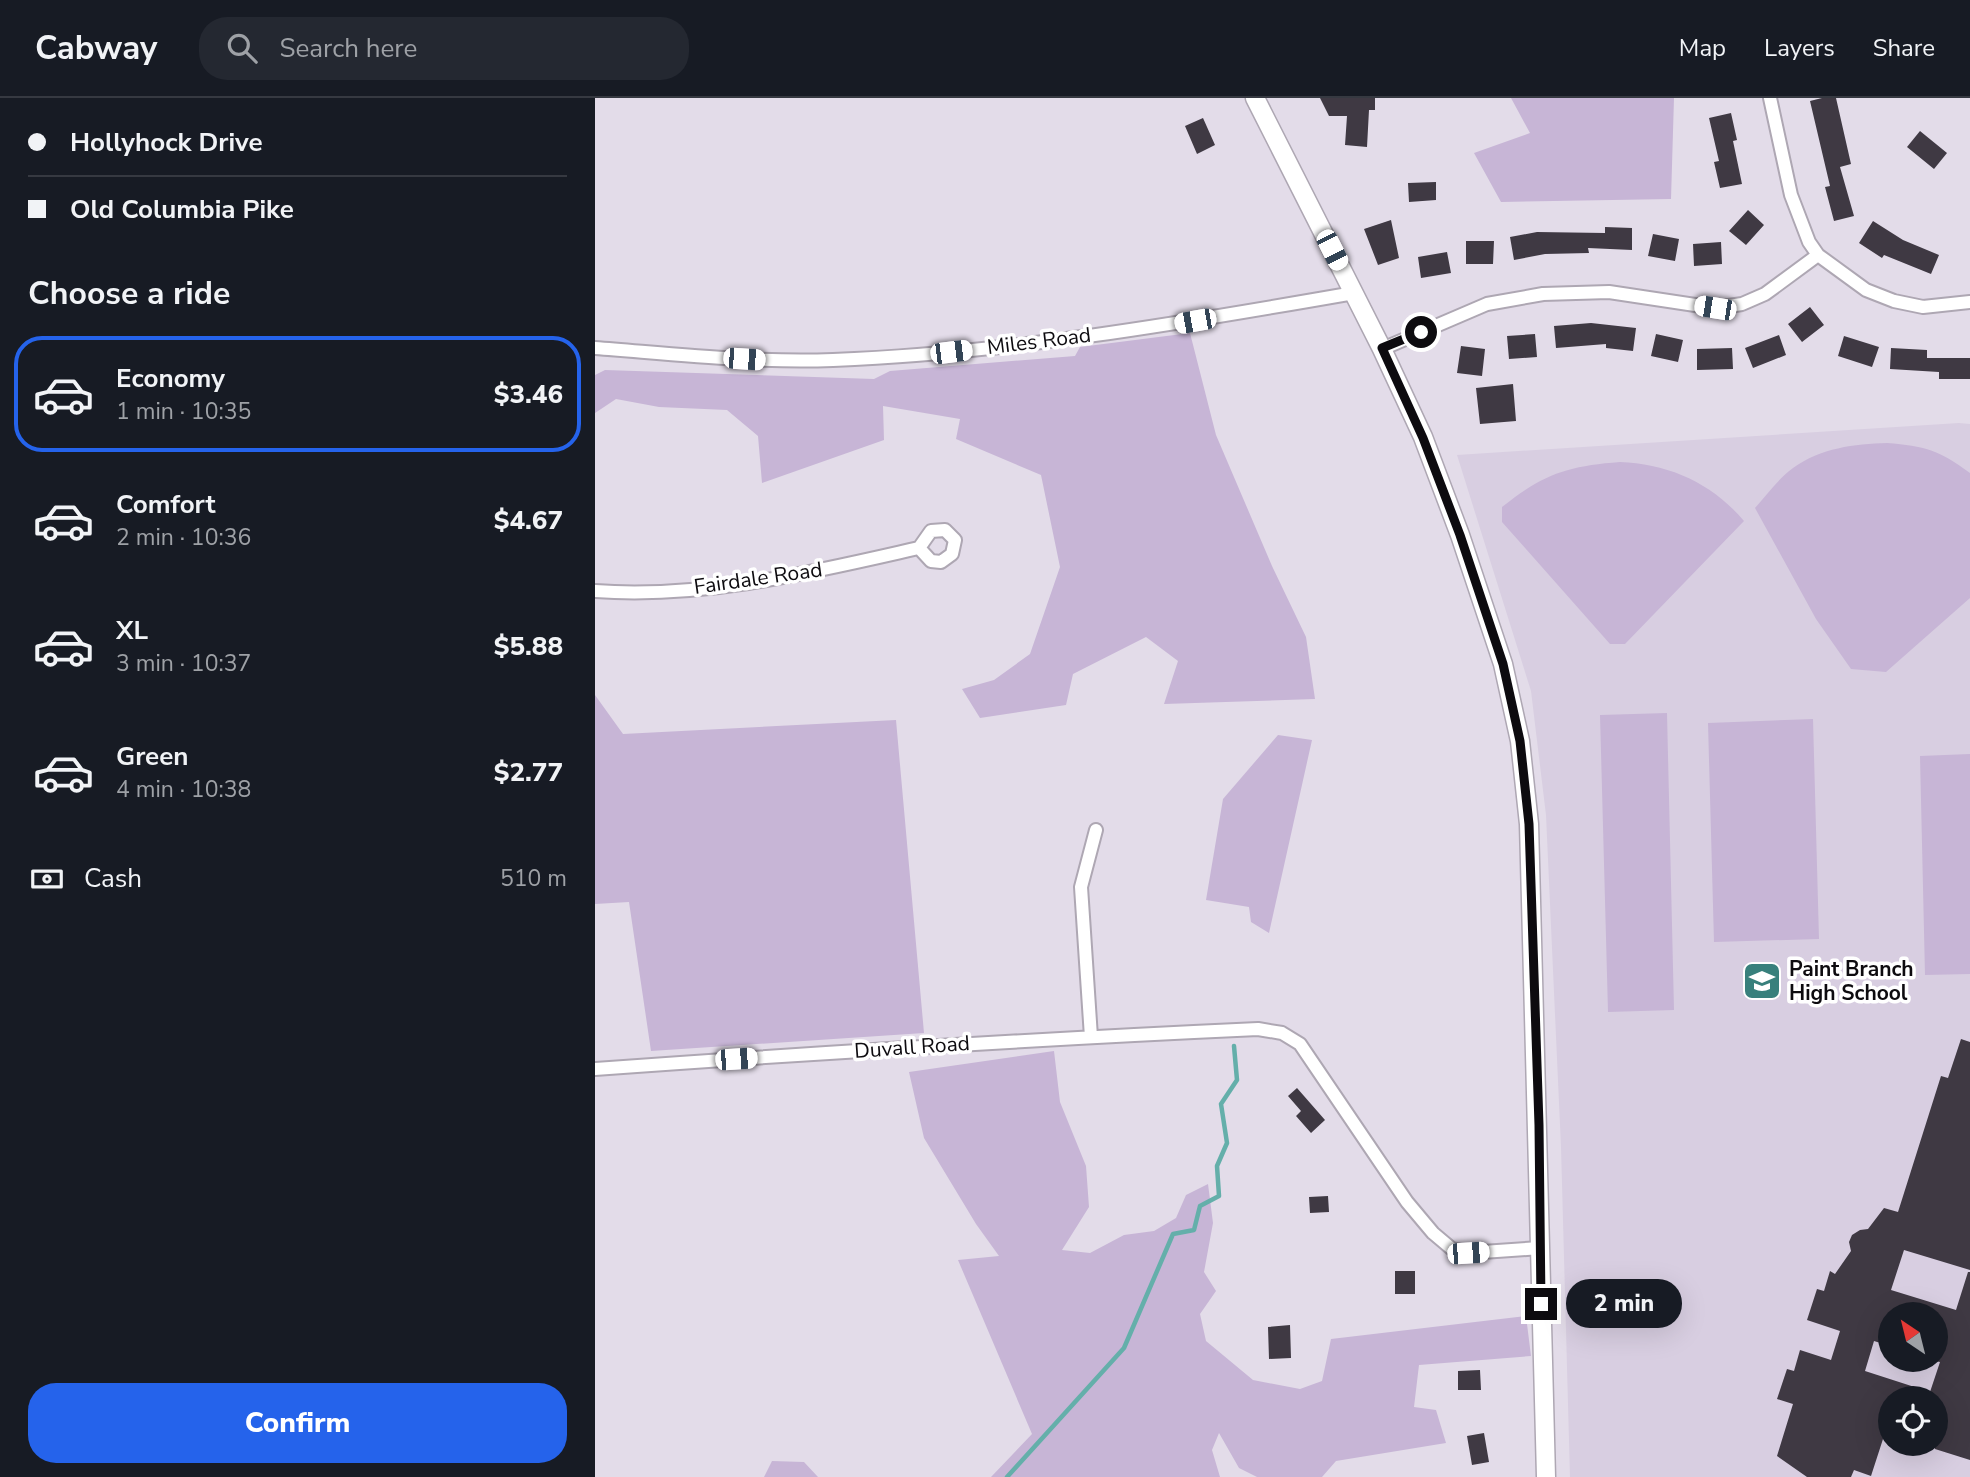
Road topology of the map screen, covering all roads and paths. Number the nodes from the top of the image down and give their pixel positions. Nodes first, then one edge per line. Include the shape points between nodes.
1 (1255, 98) edge
2 (1770, 98) edge
3 (1818, 255) junction
4 (1354, 293) junction
5 (1970, 302) edge
6 (595, 348) edge
7 (1382, 348) junction
8 (919, 548) dead end
9 (595, 592) edge
10 (1096, 830) dead end
11 (1091, 1037) junction
12 (595, 1069) edge
13 (1540, 1248) junction
14 (1546, 1477) edge

1 - 4 main road
2 - 3 street via 1791,195
3 - 5 street via 1866,290 1894,301 1923,307
3 - 7 street via 1765,294 1742,304 1715,308 1609,292 1543,294 1487,304
4 - 6 street, Miles Road via 1169,325 938,353 769,360
4 - 7 main road
7 - 13 main road via 1460,535 1503,664 1520,741 1529,824
8 - 9 street, Fairdale Road via 757,582 635,594
10 - 11 street via 1081,887
11 - 12 street, Duvall Road
11 - 13 street, Duvall Road via 1258,1029 1282,1033 1300,1044 1410,1205 1452,1249 1468,1253
13 - 14 main road

